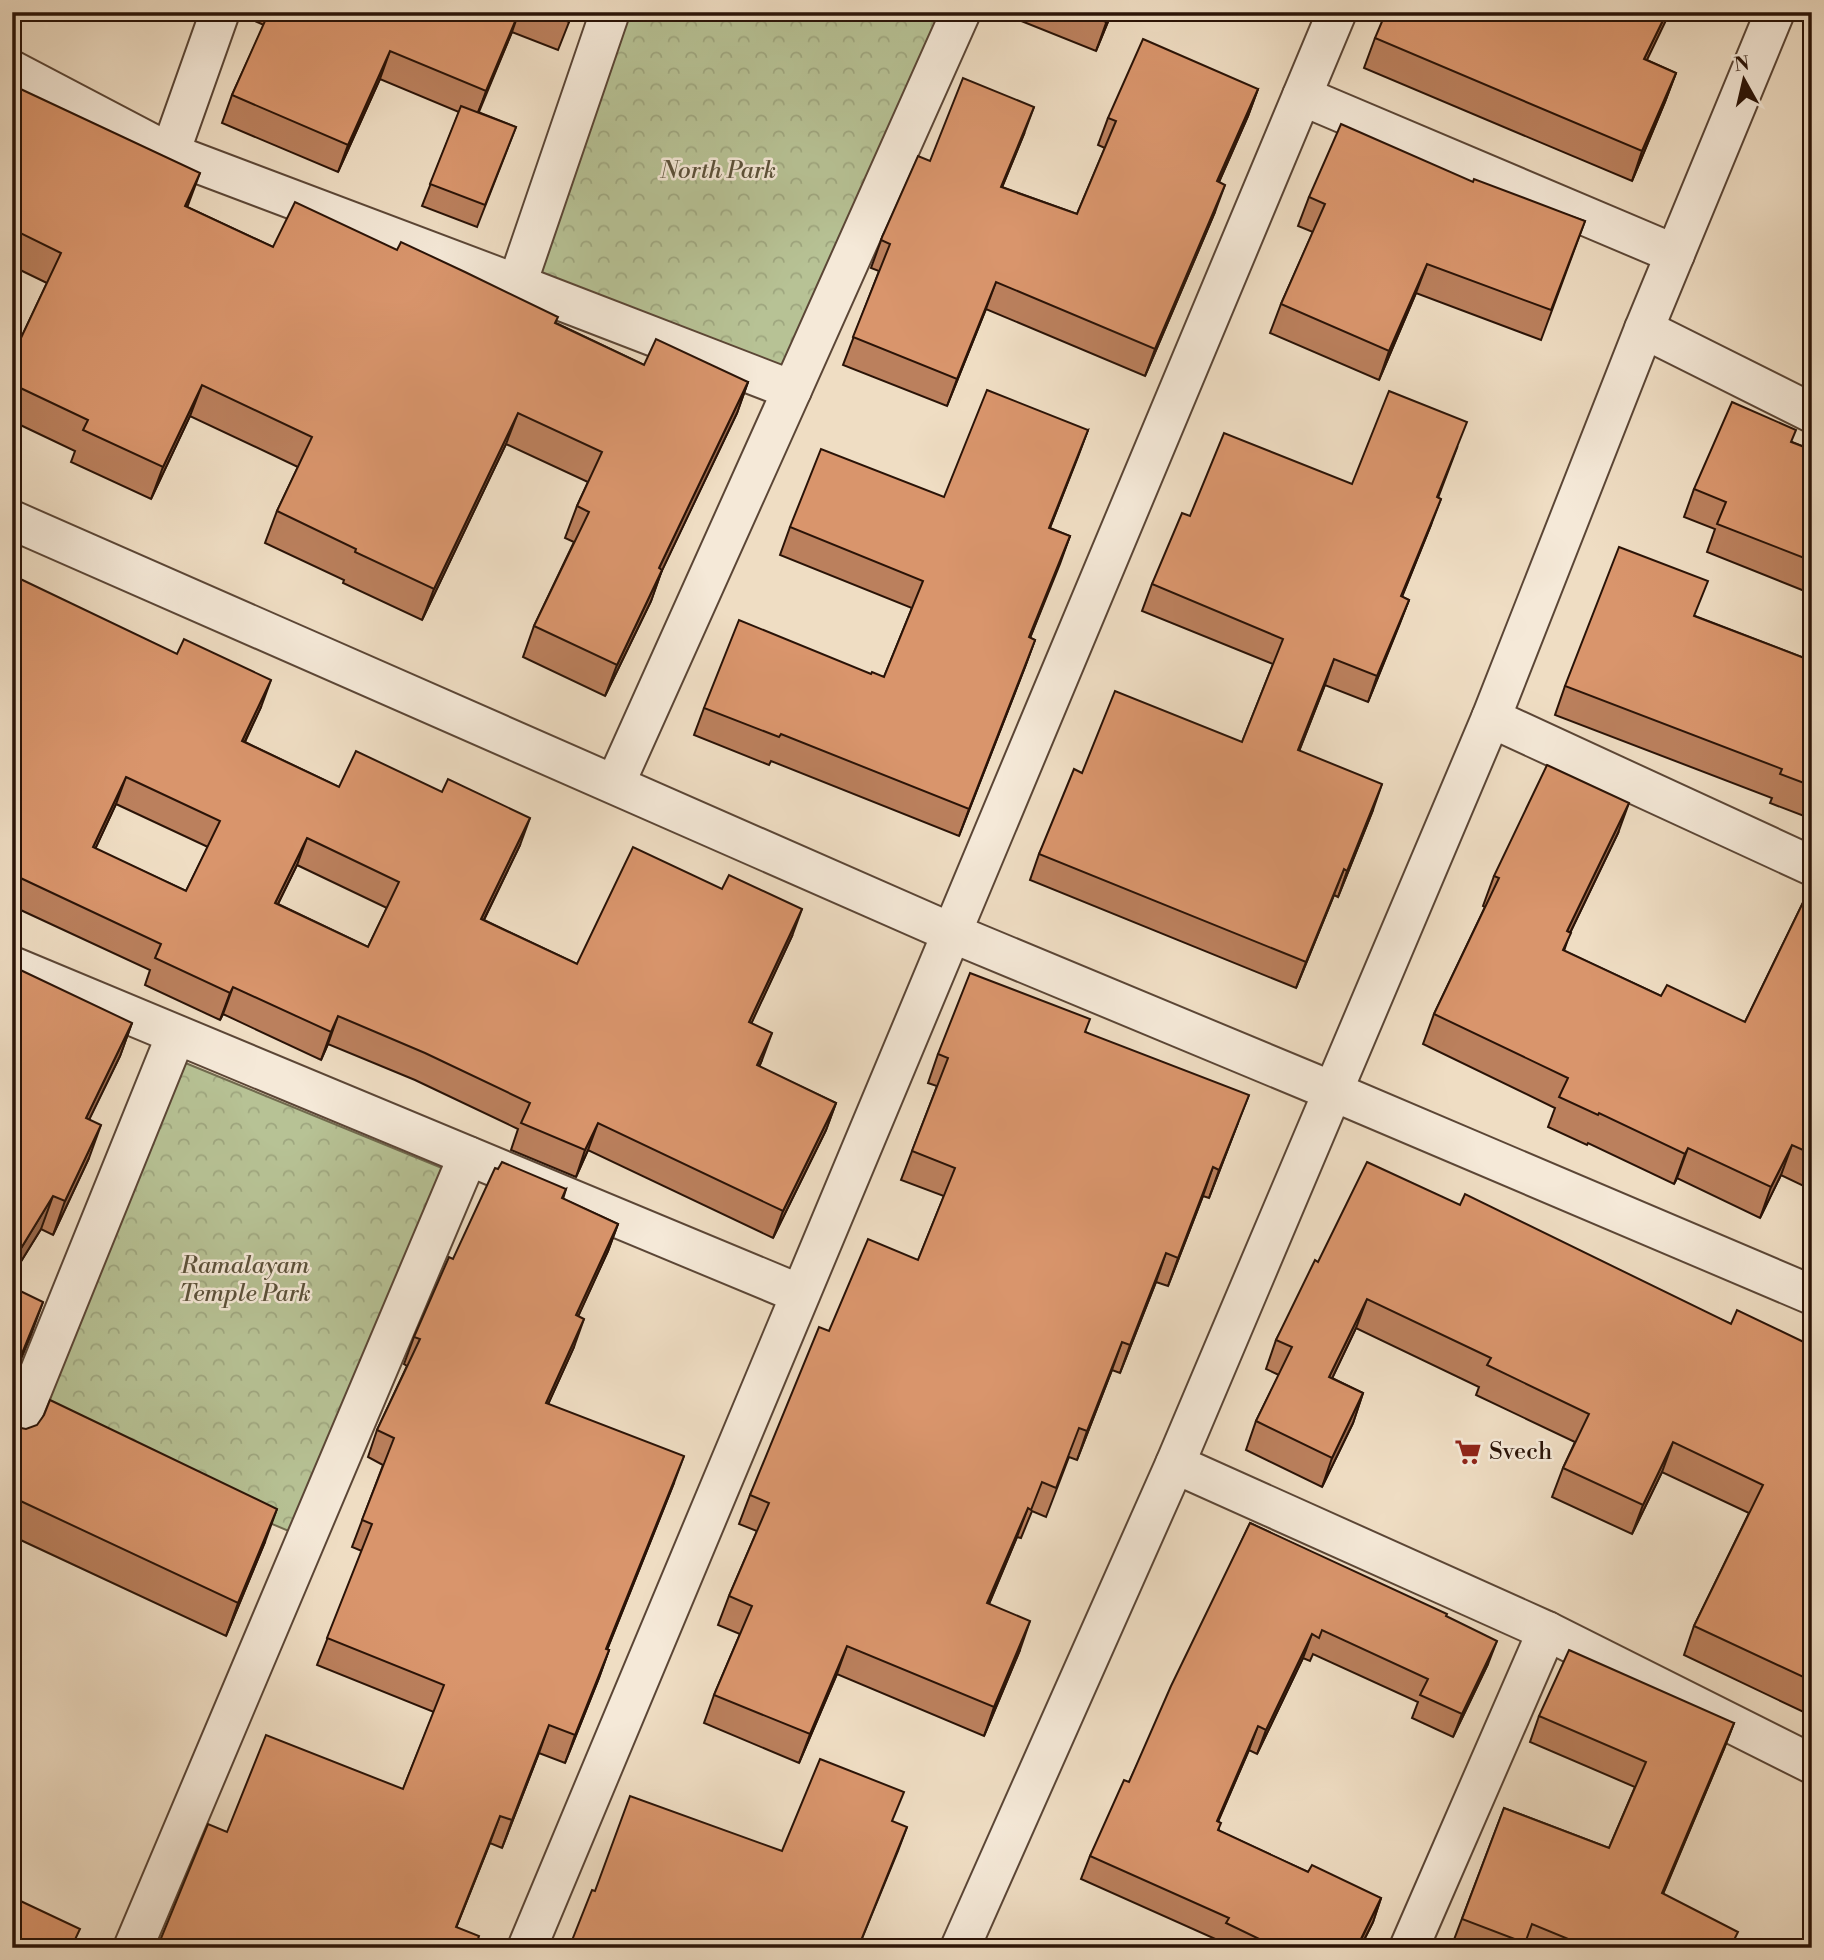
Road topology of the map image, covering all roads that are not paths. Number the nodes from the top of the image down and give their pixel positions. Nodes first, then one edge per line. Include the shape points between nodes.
1 (220, 12) edge
2 (610, 12) edge
3 (961, 12) edge
4 (1337, 12) edge
5 (1775, 12) edge
6 (12, 70) edge
7 (1303, 96) junction
8 (170, 153) junction
9 (1675, 254) junction
10 (517, 284) junction
11 (1644, 329) junction
12 (792, 390) junction
13 (1812, 413) edge
14 (12, 520) edge
15 (1492, 718) junction
16 (615, 784) junction
17 (1812, 866) edge
18 (952, 933) junction
19 (12, 966) edge
20 (176, 1035) junction
21 (1332, 1091) junction
22 (468, 1156) junction
23 (800, 1294) junction
24 (1812, 1295) edge
25 (12, 1440) edge
26 (1175, 1464) junction
27 (1547, 1631) junction
28 (1812, 1764) edge
29 (133, 1948) edge
30 (527, 1948) edge
31 (960, 1948) edge
32 (1409, 1948) edge

1 - 8 street
2 - 10 street
3 - 12 street
4 - 7 street
5 - 9 street
6 - 8 street
7 - 9 street
7 - 18 street
8 - 10 street
9 - 11 street
10 - 12 street
11 - 13 street
11 - 15 street
12 - 16 street
14 - 16 street
15 - 17 street
15 - 21 street
16 - 18 street
18 - 21 street
18 - 23 street
19 - 20 street
20 - 22 street
20 - 25 street
21 - 24 street
21 - 26 street
22 - 23 street
22 - 29 street
23 - 30 street
26 - 27 street
26 - 31 street
27 - 28 street
27 - 32 street

